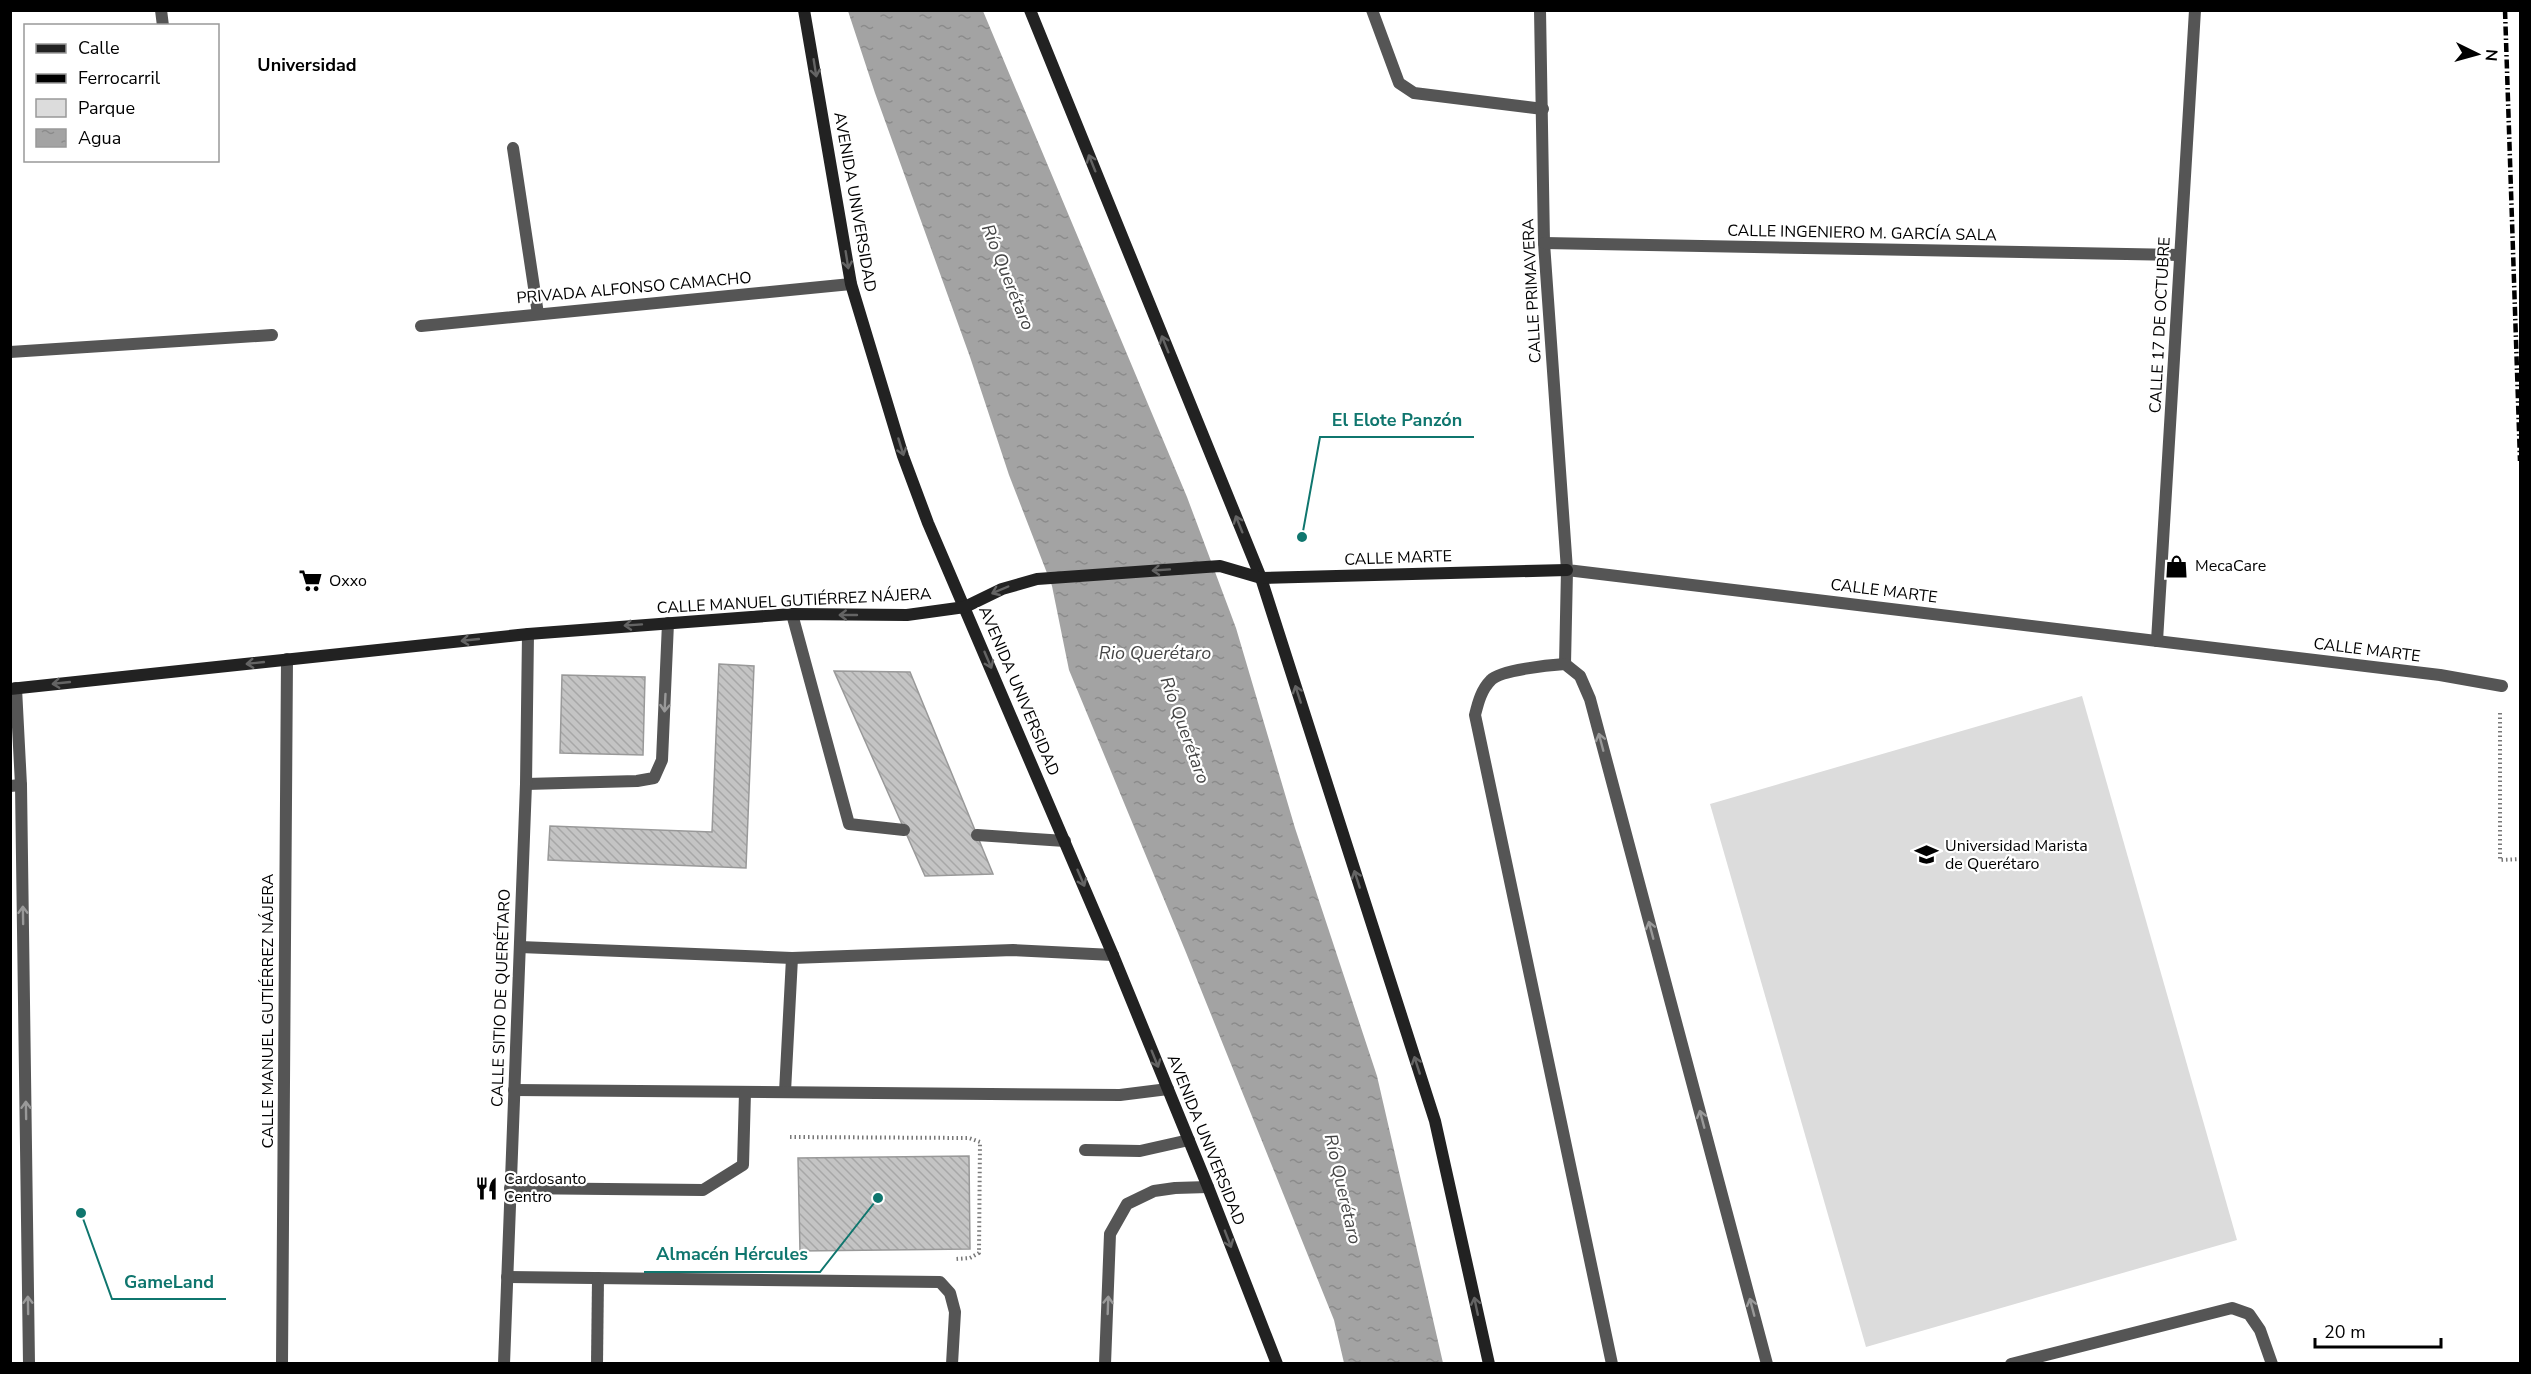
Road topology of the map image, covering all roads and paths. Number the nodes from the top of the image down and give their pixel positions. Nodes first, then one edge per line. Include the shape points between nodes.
1 (804, 10) edge
2 (1030, 10) edge
3 (1372, 10) edge
4 (1540, 10) edge
5 (2195, 10) edge
6 (1543, 109) junction
7 (513, 148) dead end
8 (1544, 243) junction
9 (2180, 255) junction
10 (850, 284) junction
11 (538, 314) junction
12 (422, 326) dead end
13 (272, 335) dead end
14 (10, 352) edge
15 (1566, 570) junction
16 (1261, 578) junction
17 (965, 606) junction
18 (792, 614) junction
19 (668, 623) junction
20 (528, 633) junction
21 (2157, 641) junction
22 (287, 659) junction
23 (1565, 664) junction
24 (2502, 686) dead end
25 (13, 688) edge
26 (2499, 718) dead end
27 (526, 784) junction
28 (16, 786) edge
29 (904, 830) dead end
30 (977, 835) dead end
31 (1065, 841) junction
32 (2520, 859) edge
33 (520, 947) junction
34 (1113, 955) junction
35 (792, 958) junction
36 (514, 1089) junction
37 (1168, 1089) junction
38 (745, 1092) junction
39 (785, 1092) junction
40 (790, 1137) dead end
41 (1189, 1140) junction
42 (1085, 1150) dead end
43 (1208, 1187) junction
44 (510, 1188) junction
45 (947, 1259) dead end
46 (507, 1277) junction
47 (598, 1278) junction
48 (29, 1364) edge
49 (282, 1364) edge
50 (504, 1364) edge
51 (597, 1364) edge
52 (952, 1364) edge
53 (1105, 1364) edge
54 (1277, 1364) edge
55 (1489, 1364) edge
56 (1612, 1364) edge
57 (1767, 1364) edge
58 (2011, 1364) edge
59 (2272, 1364) edge

1 -> 10 main road, AVENIDA UNIVERSIDAD
16 -> 2 main road
3 - 6 street via 1399,82 1414,93
4 - 6 street, CALLE PRIMAVERA
5 - 9 street, CALLE 17 DE OCTUBRE
6 - 8 street, CALLE PRIMAVERA
7 - 11 street
8 - 9 street, CALLE INGENIERO M. GARCÍA SALA
8 - 15 street, CALLE PRIMAVERA
9 - 21 street, CALLE 17 DE OCTUBRE
10 - 11 street, PRIVADA ALFONSO CAMACHO
10 -> 17 main road, AVENIDA UNIVERSIDAD via 903,456
11 - 12 street, PRIVADA ALFONSO CAMACHO
13 - 14 street
15 - 16 main road, CALLE MARTE
15 - 21 street, CALLE MARTE
15 - 23 street, CALLE PRIMAVERA
16 -> 17 main road, CALLE MANUEL GUTIÉRREZ NÁJERA via 1220,566 1037,579
55 -> 16 main road via 1435,1121
17 -> 18 main road, CALLE MANUEL GUTIÉRREZ NÁJERA via 907,615
17 -> 31 main road, AVENIDA UNIVERSIDAD
18 - 19 main road, CALLE MANUEL GUTIÉRREZ NÁJERA
18 - 29 street via 849,824
19 -> 20 main road, CALLE MANUEL GUTIÉRREZ NÁJERA
19 -> 27 street via 662,760 654,778
20 -> 22 main road, CALLE MANUEL GUTIÉRREZ NÁJERA
20 - 27 street, CALLE SITIO DE QUERÉTARO
21 - 24 street, CALLE MARTE
22 -> 25 main road, CALLE MANUEL GUTIÉRREZ NÁJERA
22 - 49 street, CALLE MANUEL GUTIÉRREZ NÁJERA
23 - 56 street via 1492,678 1481,694 1475,715
57 -> 23 street via 1590,699 1580,676
25 - 28 street
26 - 32 path via 2500,860
27 - 33 street, CALLE SITIO DE QUERÉTARO
48 -> 28 street
30 - 31 street
31 -> 34 main road, AVENIDA UNIVERSIDAD
33 - 35 street
33 - 36 street, CALLE SITIO DE QUERÉTARO
34 - 35 street via 1013,950
34 -> 37 main road, AVENIDA UNIVERSIDAD
35 - 39 street
36 - 38 street
36 - 44 street, CALLE SITIO DE QUERÉTARO
37 - 39 street via 1120,1095
37 - 41 main road, AVENIDA UNIVERSIDAD
38 - 39 street
38 - 44 street via 743,1165 703,1190
40 - 45 path via 969,1138 980,1142 979,1253 970,1258
41 - 42 street via 1140,1151
41 - 43 main road, AVENIDA UNIVERSIDAD
53 -> 43 street via 1110,1234 1127,1204 1154,1191
43 -> 54 main road, AVENIDA UNIVERSIDAD
44 - 46 street, CALLE SITIO DE QUERÉTARO
46 - 47 street
46 - 50 street, CALLE SITIO DE QUERÉTARO
47 - 51 street
47 - 52 street via 939,1282 950,1293 955,1312
58 - 59 street via 2232,1308 2249,1314 2260,1330

